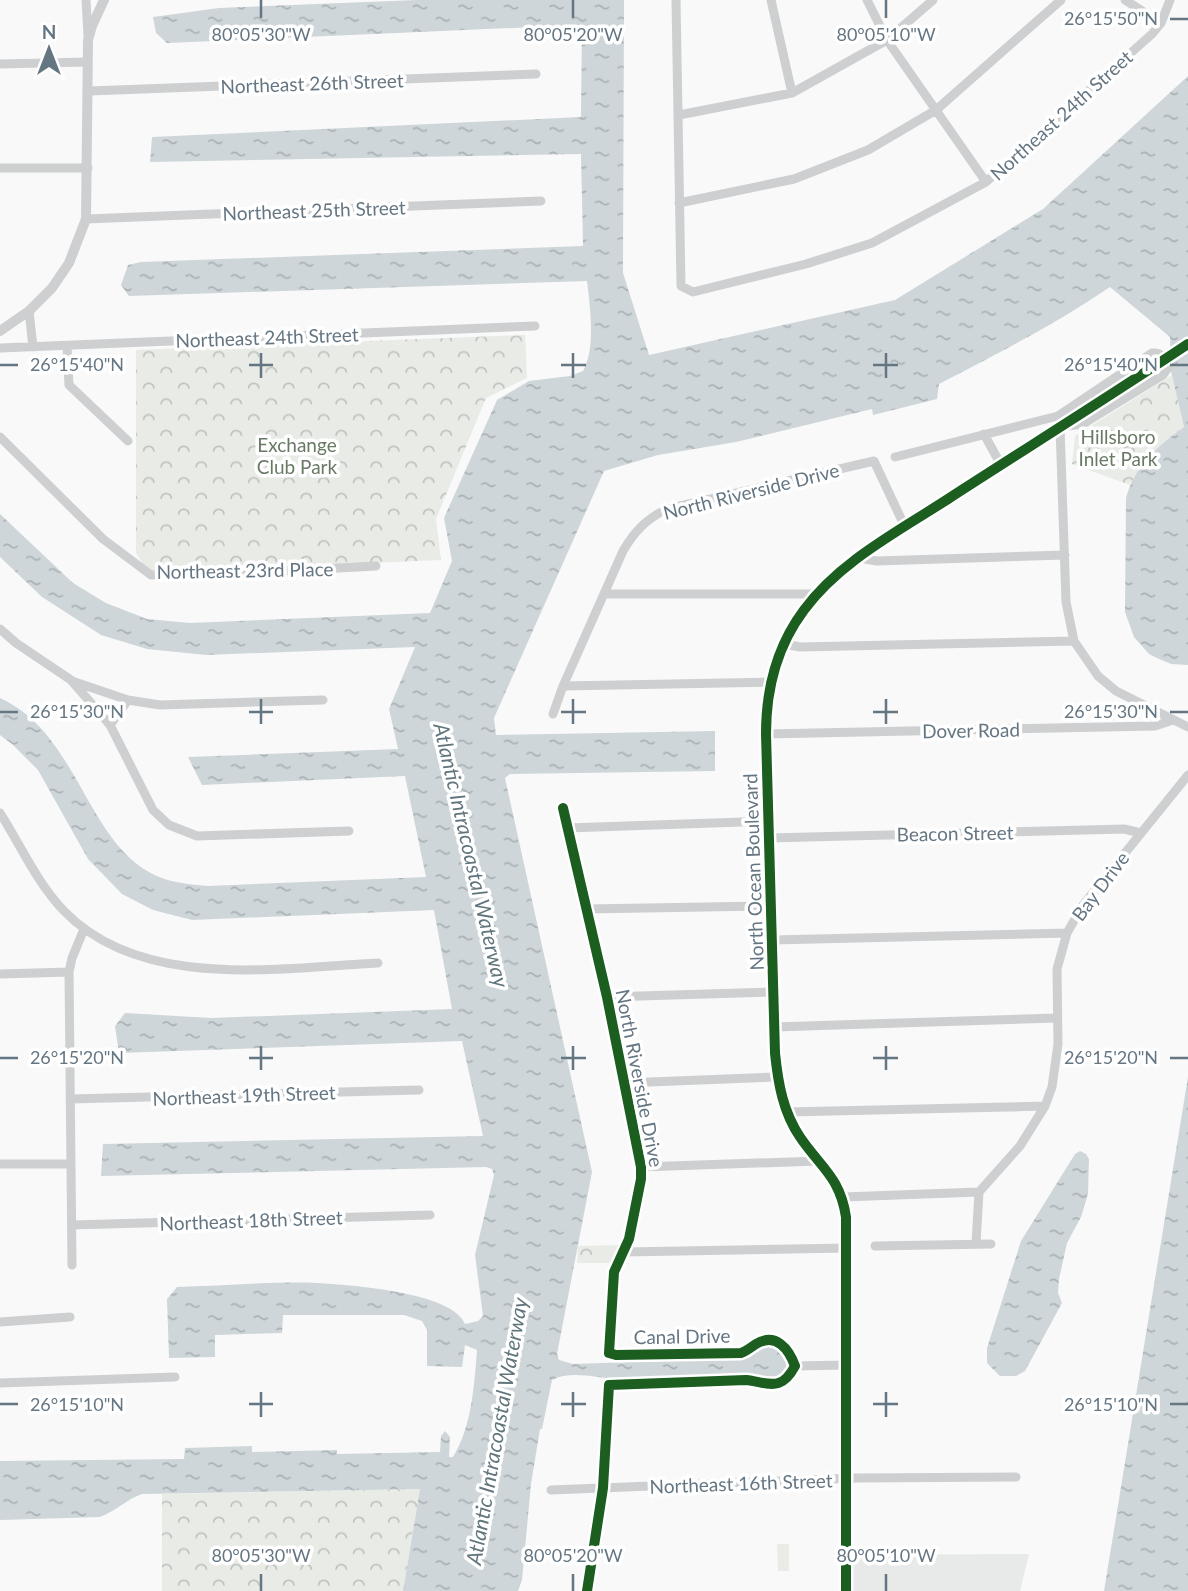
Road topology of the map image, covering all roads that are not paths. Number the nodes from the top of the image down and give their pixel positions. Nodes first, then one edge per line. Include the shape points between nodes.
1 (86, 0) edge
2 (104, 0) edge
3 (676, 0) edge
4 (771, 0) edge
5 (867, 0) edge
6 (933, 0) edge
7 (1061, 0) edge
8 (1125, 0) edge
9 (1170, 0) edge
10 (1161, 23) junction
11 (88, 40) junction
12 (887, 40) junction
13 (87, 62) junction
14 (0, 64) edge
15 (536, 74) dead end
16 (89, 91) junction
17 (792, 93) junction
18 (936, 110) junction
19 (679, 116) junction
20 (0, 168) edge
21 (88, 169) junction
22 (986, 182) junction
23 (541, 201) dead end
24 (679, 203) junction
25 (86, 219) junction
26 (29, 311) junction
27 (535, 326) dead end
28 (0, 331) edge
29 (1188, 344) edge
30 (68, 346) junction
31 (33, 347) junction
32 (0, 348) edge
33 (1060, 427) junction
34 (984, 434) junction
35 (0, 437) edge
36 (128, 441) dead end
37 (895, 457) dead end
38 (1001, 465) junction
39 (905, 527) junction
40 (1065, 555) junction
41 (859, 558) junction
42 (376, 566) dead end
43 (605, 594) junction
44 (817, 594) junction
45 (0, 629) edge
46 (1074, 640) junction
47 (784, 644) junction
48 (71, 680) junction
49 (771, 682) junction
50 (563, 685) junction
51 (323, 700) dead end
52 (128, 701) junction
53 (553, 714) dead end
54 (1174, 720) junction
55 (110, 725) junction
56 (1188, 727) edge
57 (766, 734) junction
58 (1188, 775) edge
59 (563, 808) dead end
60 (0, 813) edge
61 (768, 821) junction
62 (567, 828) junction
63 (349, 831) dead end
64 (1141, 833) junction
65 (769, 838) junction
66 (771, 906) junction
67 (586, 909) junction
68 (84, 929) junction
69 (1067, 933) junction
70 (772, 940) junction
71 (378, 963) dead end
72 (69, 972) junction
73 (0, 974) edge
74 (774, 992) junction
75 (607, 997) junction
76 (1056, 1018) junction
77 (774, 1027) junction
78 (778, 1077) junction
79 (624, 1083) junction
80 (419, 1090) dead end
81 (70, 1099) junction
82 (1045, 1106) junction
83 (787, 1112) junction
84 (819, 1161) junction
85 (0, 1164) edge
86 (71, 1164) junction
87 (641, 1167) junction
88 (979, 1192) junction
89 (843, 1197) junction
90 (430, 1215) dead end
91 (72, 1225) junction
92 (976, 1242) junction
93 (991, 1244) dead end
94 (875, 1245) dead end
95 (847, 1248) junction
96 (625, 1252) junction
97 (72, 1265) dead end
98 (69, 1317) dead end
99 (0, 1322) edge
100 (609, 1353) joint
101 (795, 1366) junction
102 (846, 1366) junction
103 (175, 1377) dead end
104 (0, 1383) edge
105 (1016, 1477) dead end
106 (846, 1479) junction
107 (603, 1488) junction
108 (551, 1490) dead end
109 (587, 1591) edge
110 (846, 1591) edge

1 - 11 street
2 - 11 street
3 - 19 street
4 - 17 street
5 - 12 street
6 - 12 street
7 - 18 street
8 - 10 street
9 - 10 street
10 - 22 street, Northeast 24th Street
11 - 13 street
12 - 17 street
12 - 18 street
13 - 14 street
13 - 16 street
15 - 16 street, Northeast 26th Street
16 - 21 street
17 - 19 street
18 - 22 street
18 - 24 street via 868,150 794,179
19 - 24 street
20 - 21 street
21 - 25 street
22 - 24 street, Northeast 24th Street via 872,243 693,292 681,286
23 - 25 street, Northeast 25th Street
25 - 26 street via 69,263
26 - 28 street
26 - 31 street
27 - 30 street, Northeast 24th Street
29 - 33 main road, North Ocean Boulevard
30 - 31 street, Northeast 24th Street
30 - 36 street via 69,385
31 - 32 street, Northeast 24th Street
33 - 34 street via 1083,424 1111,409 1163,375 1167,361 1161,354 1152,354 1058,416
33 - 38 main road, North Ocean Boulevard
33 - 40 street
34 - 37 street
34 - 38 street
35 - 42 street, Northeast 23rd Place via 103,538 151,575
38 - 39 main road, North Ocean Boulevard
39 - 41 main road, North Ocean Boulevard
39 - 43 street, North Riverside Drive via 874,461 667,509 633,534
40 - 41 street
40 - 46 street via 1066,602
41 - 44 main road, North Ocean Boulevard
43 - 44 street
43 - 50 street, North Riverside Drive
44 - 47 main road, North Ocean Boulevard
45 - 48 street
46 - 47 street
46 - 54 street via 1098,676 1116,691
47 - 49 main road, North Ocean Boulevard
48 - 52 street
48 - 55 street
49 - 50 street
49 - 57 main road, North Ocean Boulevard
50 - 53 street, North Riverside Drive
51 - 52 street via 192,705
52 - 55 street
54 - 56 street
54 - 57 street, Dover Road via 1155,726
55 - 63 street via 153,810 181,832 219,837
57 - 61 main road, North Ocean Boulevard
58 - 64 street, Bay Drive
59 - 62 street, North Riverside Drive
60 - 68 street via 41,884
61 - 62 street
61 - 65 main road, North Ocean Boulevard
62 - 67 street, North Riverside Drive
64 - 65 street, Beacon Street via 1124,829
64 - 69 street, Bay Drive via 1083,905
65 - 66 main road, North Ocean Boulevard
66 - 67 street
66 - 70 main road, North Ocean Boulevard
67 - 75 street, North Riverside Drive
68 - 71 street via 126,953 160,963 223,970
68 - 72 street
69 - 70 street
69 - 76 street, Bay Drive via 1057,969
70 - 74 main road, North Ocean Boulevard
72 - 73 street
72 - 81 street
74 - 75 street
74 - 77 main road, North Ocean Boulevard
75 - 79 street, North Riverside Drive
76 - 77 street
76 - 82 street, Bay Drive via 1056,1064
77 - 78 main road, North Ocean Boulevard
78 - 79 street
78 - 83 main road, North Ocean Boulevard
79 - 87 street, North Riverside Drive
80 - 81 street, Northeast 19th Street
81 - 86 street
82 - 83 street
82 - 88 street, Bay Drive via 1020,1146
83 - 84 main road, North Ocean Boulevard
84 - 87 street
84 - 89 main road, North Ocean Boulevard
85 - 86 street
86 - 91 street
87 - 96 street, North Riverside Drive
88 - 89 street
88 - 92 street
89 - 95 main road, North Ocean Boulevard
90 - 91 street, Northeast 18th Street
91 - 97 street
92 - 93 street
92 - 94 street
95 - 96 street
95 - 102 main road, North Ocean Boulevard
96 - 100 street, North Riverside Drive via 614,1272
98 - 99 street
100 - 101 street, Canal Drive via 741,1353 768,1339 790,1351
101 - 102 street
101 - 107 street via 778,1384 746,1380 609,1385
102 - 106 main road, North Ocean Boulevard
103 - 104 street
105 - 106 street, Northeast 16th Street
106 - 107 street, Northeast 16th Street
106 - 110 main road, North Ocean Boulevard
107 - 108 street, Northeast 16th Street
107 - 109 street

